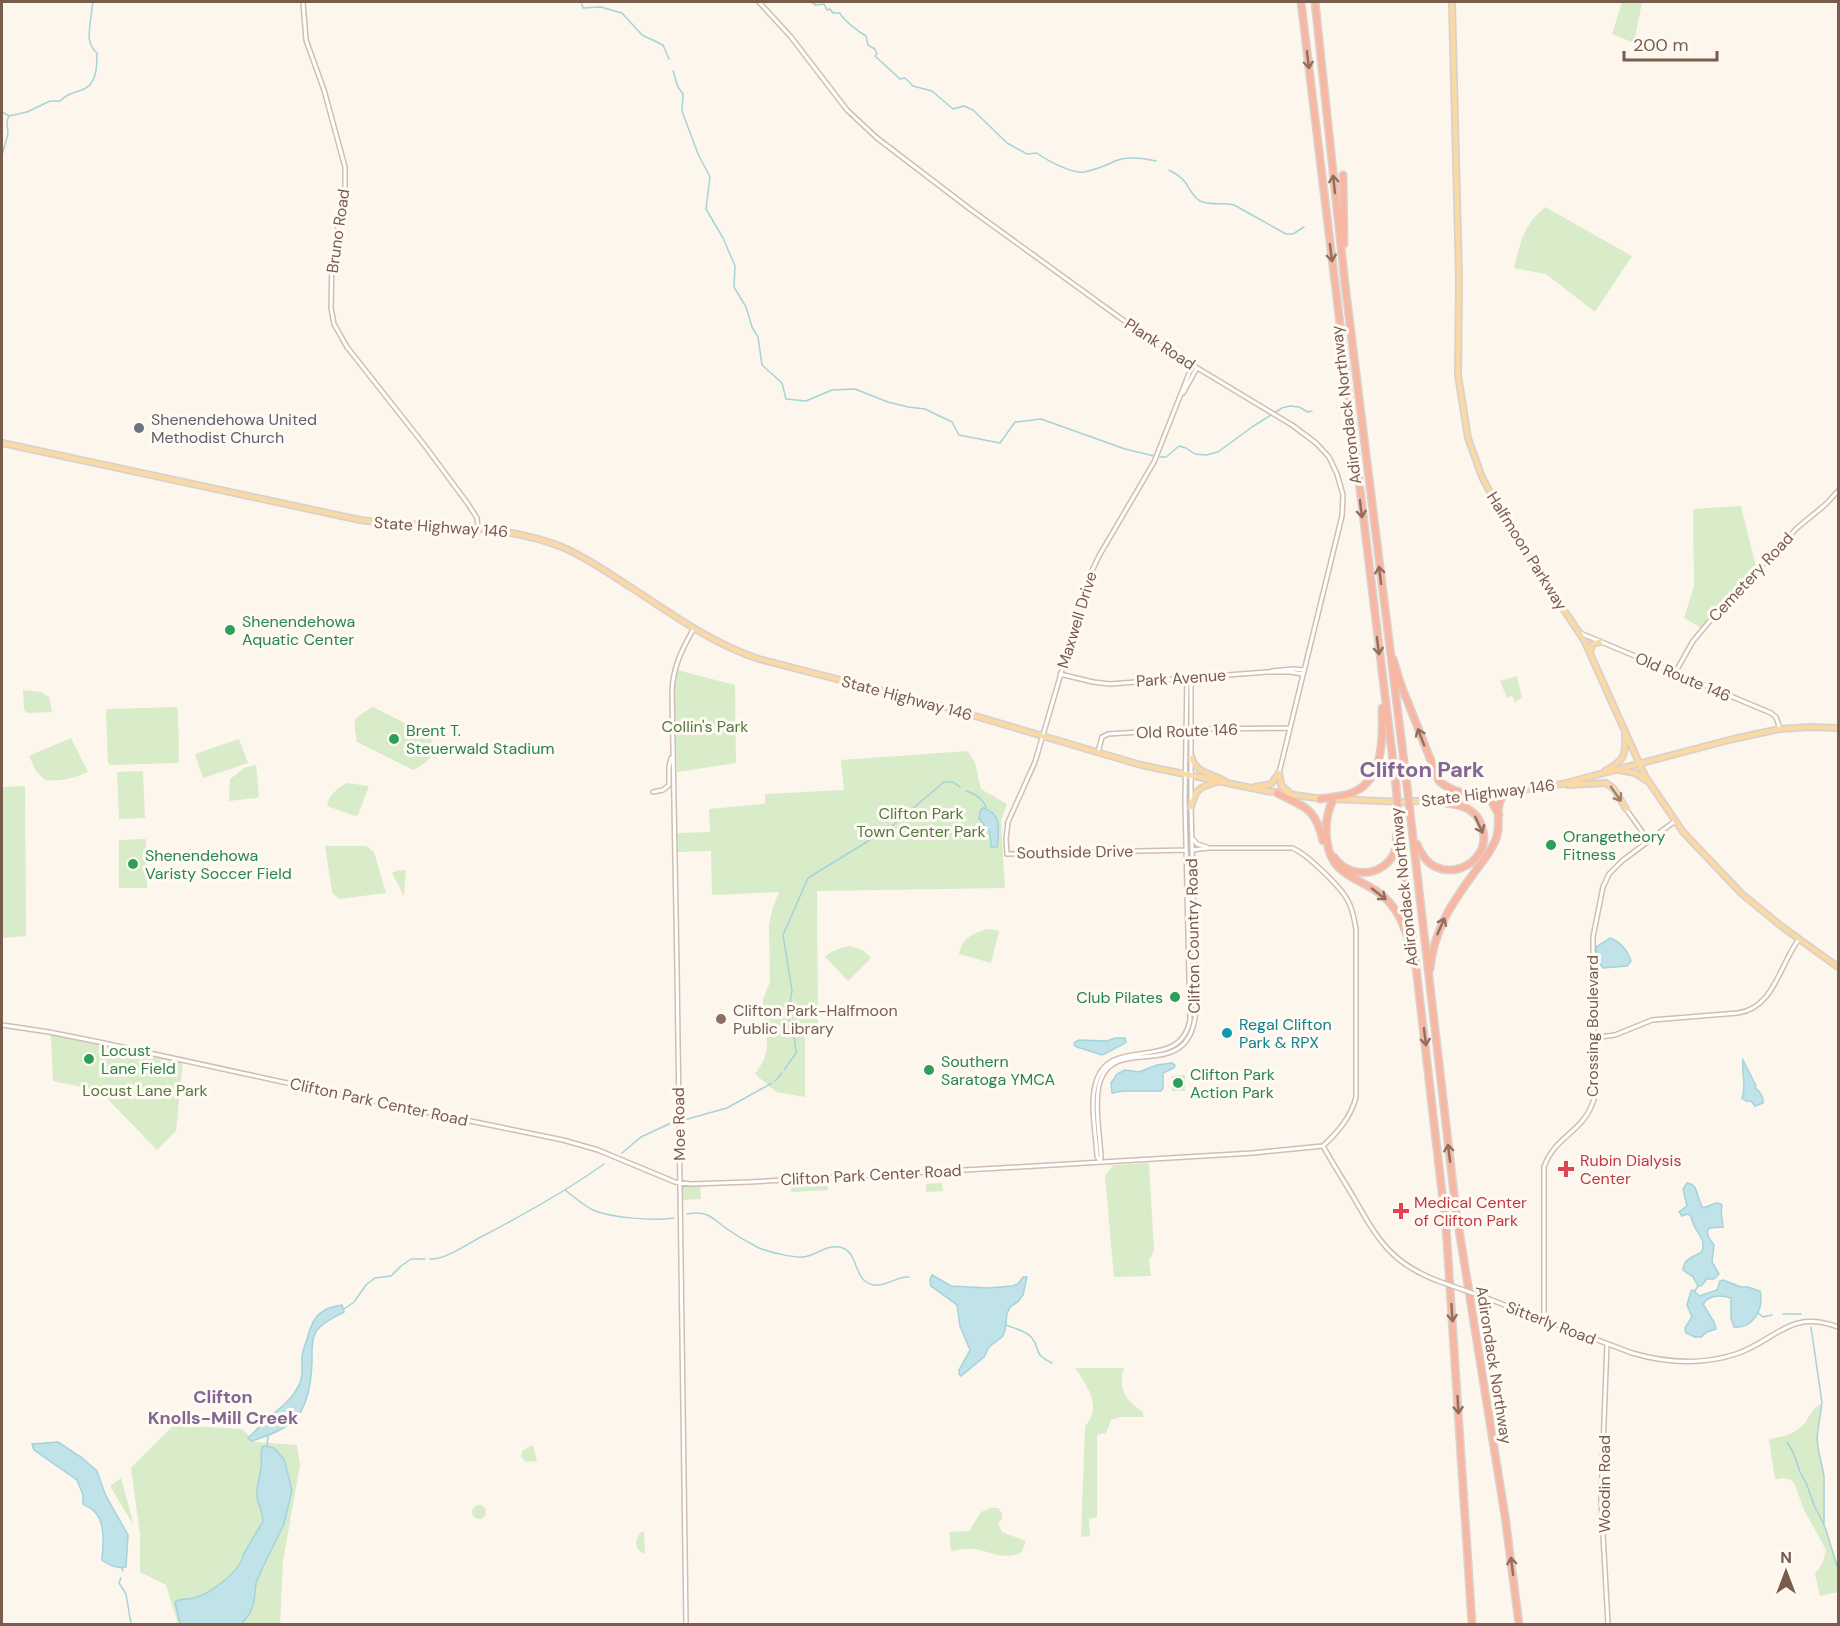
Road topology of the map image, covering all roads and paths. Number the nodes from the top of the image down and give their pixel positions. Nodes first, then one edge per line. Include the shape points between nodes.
1 (303, 2) edge
2 (759, 2) edge
3 (1301, 2) edge
4 (1315, 2) edge
5 (1452, 2) edge
6 (1343, 175) dead end
7 (1345, 284) junction
8 (1192, 365) junction
9 (1197, 368) junction
10 (1180, 397) junction
11 (2, 443) edge
12 (1839, 491) edge
13 (478, 528) junction
14 (694, 628) junction
15 (1578, 632) junction
16 (1386, 633) junction
17 (1600, 642) junction
18 (1590, 653) junction
19 (1303, 672) junction
20 (1675, 673) junction
21 (1060, 674) junction
22 (1189, 678) junction
23 (1384, 698) junction
24 (1289, 728) junction
25 (1839, 728) edge
26 (1187, 729) junction
27 (1780, 729) junction
28 (1192, 730) junction
29 (1625, 731) junction
30 (1043, 735) junction
31 (1098, 752) junction
32 (673, 754) junction
33 (1192, 758) junction
34 (1640, 764) junction
35 (1617, 770) junction
36 (1279, 773) junction
37 (1188, 775) junction
38 (1597, 775) junction
39 (1219, 782) junction
40 (1229, 783) junction
41 (1649, 783) junction
42 (1562, 784) junction
43 (1250, 788) junction
44 (653, 792) dead end
45 (1277, 793) junction
46 (1506, 793) junction
47 (1488, 795) junction
48 (1293, 796) junction
49 (1320, 799) junction
50 (1336, 800) junction
51 (1431, 801) junction
52 (1191, 807) junction
53 (1626, 809) joint
54 (1410, 815) junction
55 (1499, 815) junction
56 (1675, 821) junction
57 (1400, 826) junction
58 (1186, 836) junction
59 (1191, 838) junction
60 (1648, 840) junction
61 (1209, 848) junction
62 (1186, 850) junction
63 (1192, 850) junction
64 (1007, 854) joint
65 (1331, 860) junction
66 (1799, 939) junction
67 (1839, 967) edge
68 (1419, 978) junction
69 (1429, 985) junction
70 (2, 1025) edge
71 (1593, 1038) junction
72 (1323, 1146) junction
73 (1100, 1162) junction
74 (680, 1183) junction
75 (1544, 1319) junction
76 (1839, 1327) edge
77 (1607, 1344) junction
78 (686, 1624) edge
79 (1472, 1624) edge
80 (1519, 1624) edge
81 (1608, 1624) edge

1 - 13 street, Bruno Road via 306,40 345,167 332,261 334,324 347,348 468,504
2 - 8 street, Plank Road via 847,110 877,138 1123,320
3 -> 23 highway, Adirondack Northway
7 -> 4 highway, Adirondack Northway
5 - 15 main road, Halfmoon Parkway via 1458,375 1468,438 1498,509
6 - 7 highway
16 -> 7 highway, Adirondack Northway
8 - 9 street, Plank Road
8 - 10 street, Maxwell Drive
9 - 10 street, Maxwell Drive
9 - 19 street, Plank Road via 1311,439 1329,457 1337,474 1342,516
10 - 21 street, Maxwell Drive via 1150,470 1090,574
11 - 13 main road, State Highway 146 via 360,520
12 - 20 street, Cemetery Road via 1797,528 1709,622
13 - 14 main road, State Highway 146 via 521,534 568,550
14 - 30 main road, State Highway 146 via 759,659
14 - 32 street, Moe Road via 672,680
15 - 17 street, Old Route 146
15 - 18 main road, Halfmoon Parkway
47 -> 16 highway via 1455,792 1439,781 1398,678
16 - 54 highway, Adirondack Northway, bridge
17 - 18 main road via 1592,644
17 - 20 street, Old Route 146
18 - 29 main road, Halfmoon Parkway
19 - 22 street, Park Avenue via 1286,669
19 - 24 street, Plank Road
20 - 27 street, Old Route 146 via 1771,713
21 - 22 street, Park Avenue via 1103,684
21 - 30 street, Maxwell Drive
22 - 26 street, Clifton Country Road
22 - 28 street, Clifton Country Road
23 - 49 highway via 1374,775 1349,794
23 - 57 highway, Adirondack Northway, bridge
24 - 28 street, Old Route 146
24 - 36 street, Plank Road
25 - 27 main road, State Highway 146
26 - 28 street, Old Route 146
26 - 31 street, Old Route 146 via 1108,734 1102,737
26 - 37 street, Clifton Country Road
27 - 34 main road, State Highway 146
28 - 33 street, Clifton Country Road
29 - 34 main road, Halfmoon Parkway
29 - 38 main road via 1624,757
30 - 31 main road, State Highway 146
30 - 64 street, Maxwell Drive via 1008,822
31 - 37 main road, State Highway 146
32 - 44 street via 669,785
32 - 74 street, Moe Road
33 - 37 street, Clifton Country Road
33 - 40 main road via 1198,769
34 - 35 main road, State Highway 146
34 - 41 main road, Halfmoon Parkway
35 - 38 main road, State Highway 146
35 - 41 main road via 1638,775
36 - 43 main road via 1271,784
36 - 48 main road via 1281,785
37 - 39 main road, State Highway 146
37 - 52 street, Clifton Country Road
37 - 58 street, Clifton Country Road
38 - 42 main road, State Highway 146
39 - 40 main road, State Highway 146
39 - 52 main road via 1198,789
40 - 43 main road, State Highway 146
41 - 56 main road, Halfmoon Parkway
42 - 46 main road, State Highway 146
42 -> 53 main road via 1606,783
43 - 45 main road, State Highway 146
45 - 48 main road, State Highway 146
45 - 65 highway via 1313,814
46 - 47 main road, State Highway 146
46 - 55 highway via 1499,801
47 - 51 main road, State Highway 146
47 - 55 highway
48 - 49 main road, State Highway 146
49 - 50 main road, State Highway 146
50 - 51 main road, State Highway 146
50 - 57 highway via 1329,820 1331,848 1338,861 1352,871 1368,873 1386,865 1395,851
50 - 65 highway via 1329,808 1326,827
51 -> 54 highway via 1468,809 1478,819 1484,843 1471,863 1446,871 1427,862 1417,845
52 - 59 street, Clifton Country Road
53 - 60 street
54 - 69 highway, Adirondack Northway
69 -> 55 highway via 1437,933 1495,842
56 - 60 street, Crossing Boulevard
56 - 66 main road, Halfmoon Parkway via 1732,884
57 - 68 highway, Adirondack Northway
58 - 62 street, Clifton Country Road
58 - 63 street
59 - 61 street
59 - 63 street, Clifton Country Road
60 - 71 street, Crossing Boulevard via 1616,866 1603,886 1593,937
61 - 63 street
61 - 72 street via 1296,849 1343,892 1351,906 1356,929 1356,1097 1349,1117
62 - 64 street, Southside Drive
62 - 73 street, Clifton Country Road via 1190,1025 1172,1047 1121,1056 1100,1073 1094,1095
63 - 73 street, Clifton Country Road via 1196,1008 1193,1028 1185,1043 1170,1053 1120,1060 1105,1072 1099,1089
65 -> 68 highway via 1377,891 1397,912
66 - 67 main road, Halfmoon Parkway
66 - 71 street via 1768,996 1751,1010 1652,1020 1615,1035
68 -> 79 highway, Adirondack Northway via 1446,1227
80 -> 69 highway, Adirondack Northway via 1458,1223
70 - 74 street, Clifton Park Center Road via 563,1140
71 - 75 street, Crossing Boulevard via 1595,1089 1591,1110 1554,1147 1544,1167
72 - 73 street, Clifton Park Center Road
72 - 75 street, Sitterly Road, bridge via 1363,1215 1402,1263 1438,1281
73 - 74 street, Clifton Park Center Road
74 - 78 street, Moe Road
75 - 77 street, Sitterly Road
76 - 77 street, Sitterly Road via 1816,1321 1799,1323 1740,1352 1692,1361 1657,1360
77 - 81 street, Woodin Road via 1601,1498

